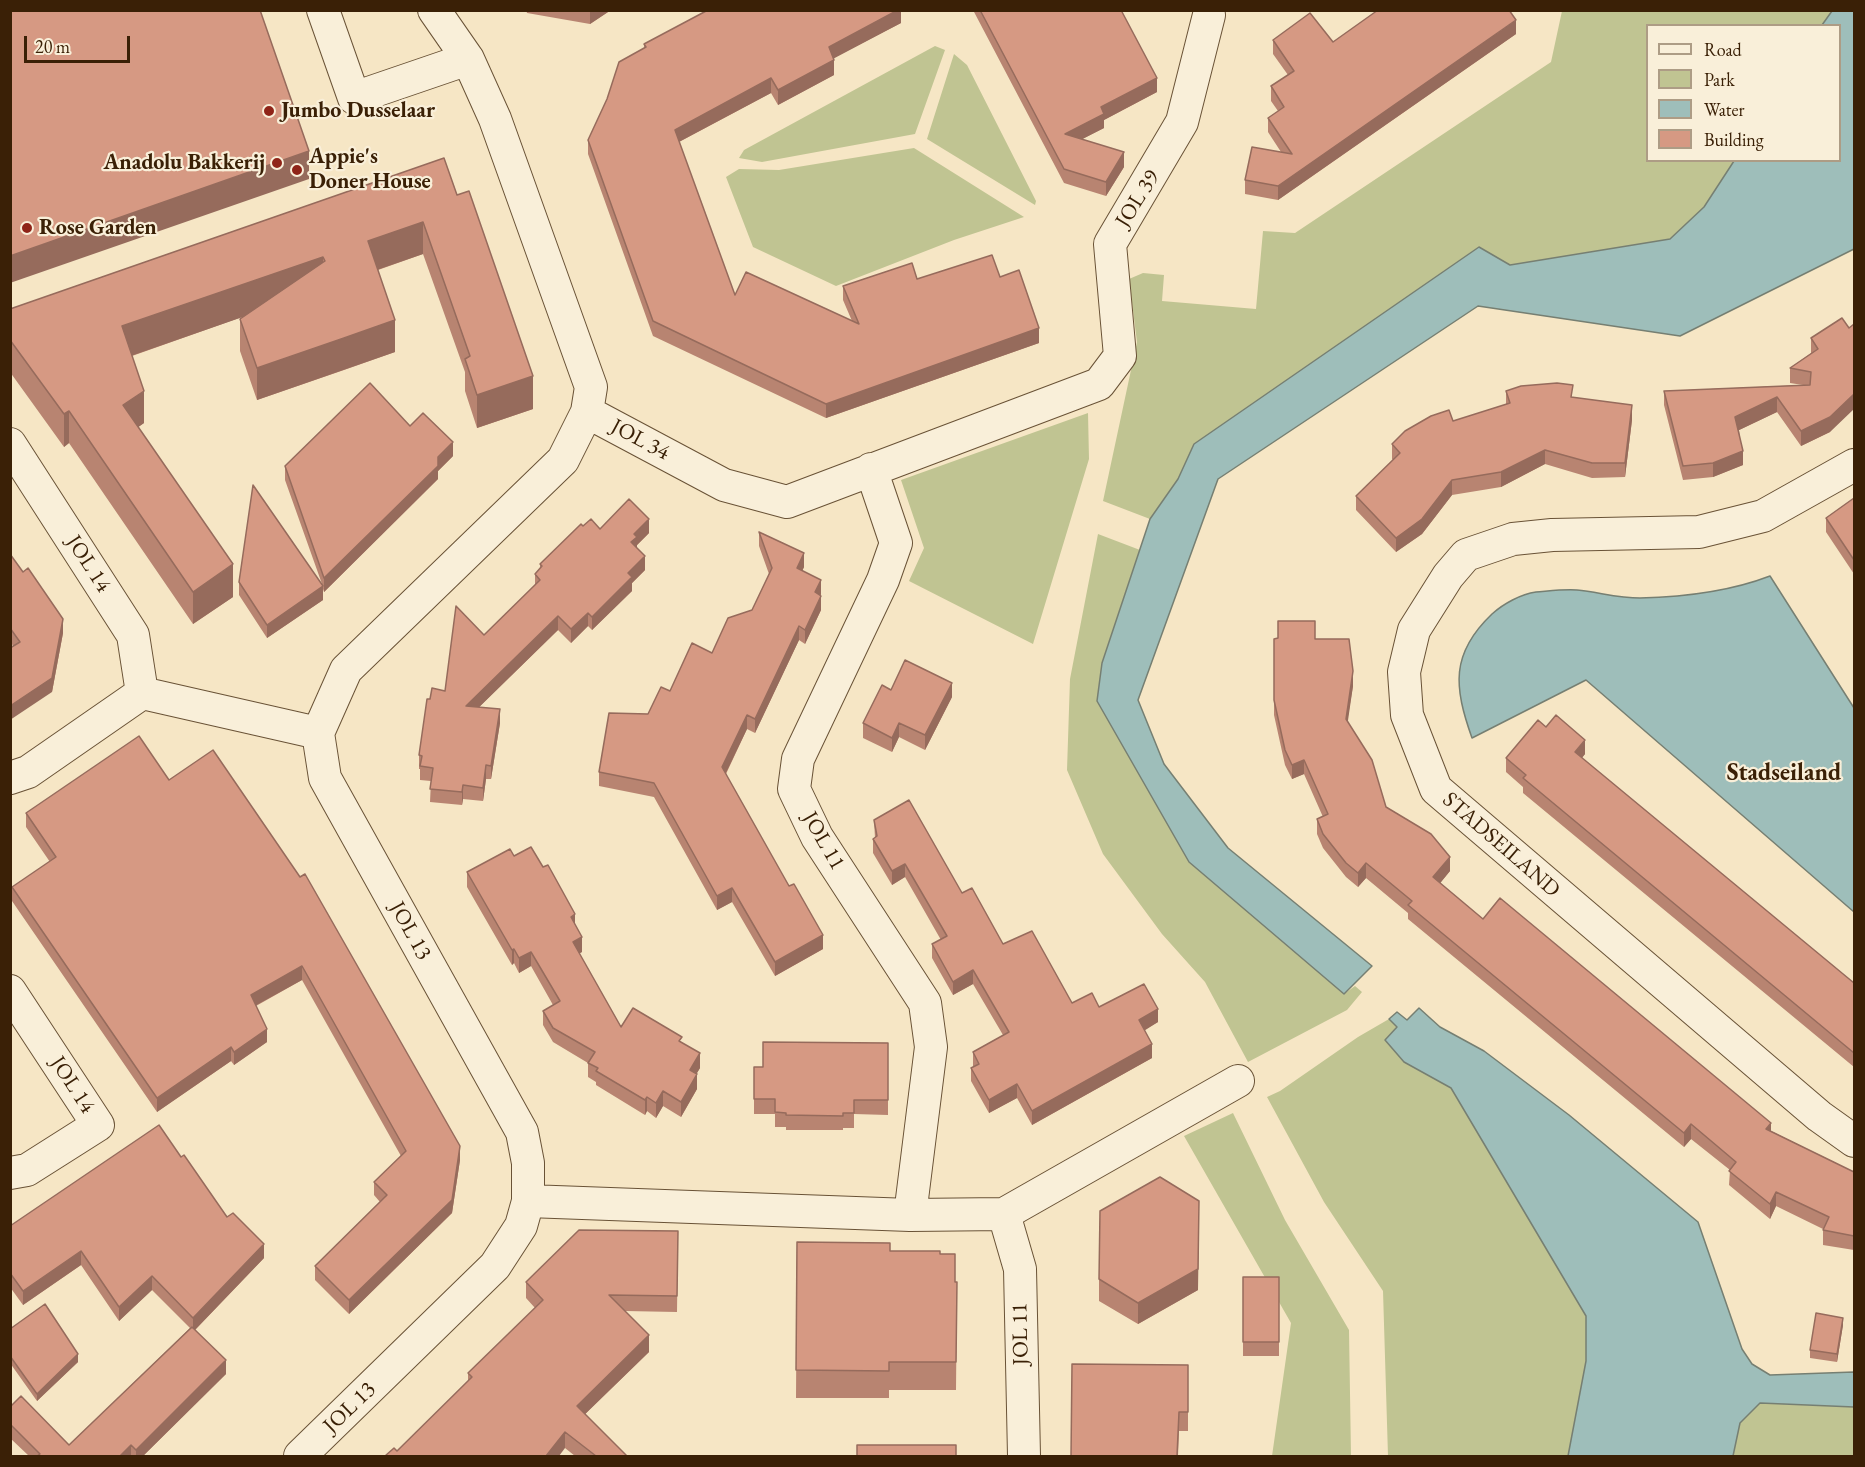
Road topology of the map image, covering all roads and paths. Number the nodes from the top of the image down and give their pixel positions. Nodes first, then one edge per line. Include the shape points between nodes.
1 (323, 10) edge
2 (434, 10) edge
3 (1209, 15) dead end
4 (468, 59) junction
5 (1099, 384) joint
6 (587, 412) junction
7 (10, 444) edge
8 (1854, 465) edge
9 (872, 469) junction
10 (142, 693) junction
11 (318, 733) junction
12 (10, 778) edge
13 (10, 992) edge
14 (1238, 1081) dead end
15 (1854, 1141) edge
16 (10, 1173) edge
17 (528, 1201) junction
18 (1004, 1214) junction
19 (910, 1215) junction
20 (300, 1456) edge
21 (1024, 1456) edge

1 - 4 street via 354,98
2 - 4 street, JOL 34
3 - 5 street, JOL 39 via 1182,123 1110,243 1120,356
4 - 6 street, JOL 34 via 495,119 585,367 591,387
5 - 9 street, JOL 34
6 - 9 street, JOL 34 via 724,485 787,502
6 - 11 street via 563,460 346,670
7 - 10 street, JOL 14 via 133,635
8 - 15 street, STADSEILAND via 1763,516 1699,532 1523,538 1466,555 1414,630 1404,672 1407,715 1436,789 1819,1116
9 - 19 street, JOL 11 via 896,543 884,580 798,759 794,789 817,837 925,1003 931,1047
10 - 11 street
10 - 12 street via 28,772
11 - 17 street, JOL 13 via 325,778 522,1132 528,1163
13 - 16 street, JOL 14 via 98,1125 27,1170
14 - 18 street
17 - 19 street
17 - 20 street, JOL 13 via 521,1226 495,1266
18 - 19 street
18 - 21 street, JOL 11 via 1020,1269

